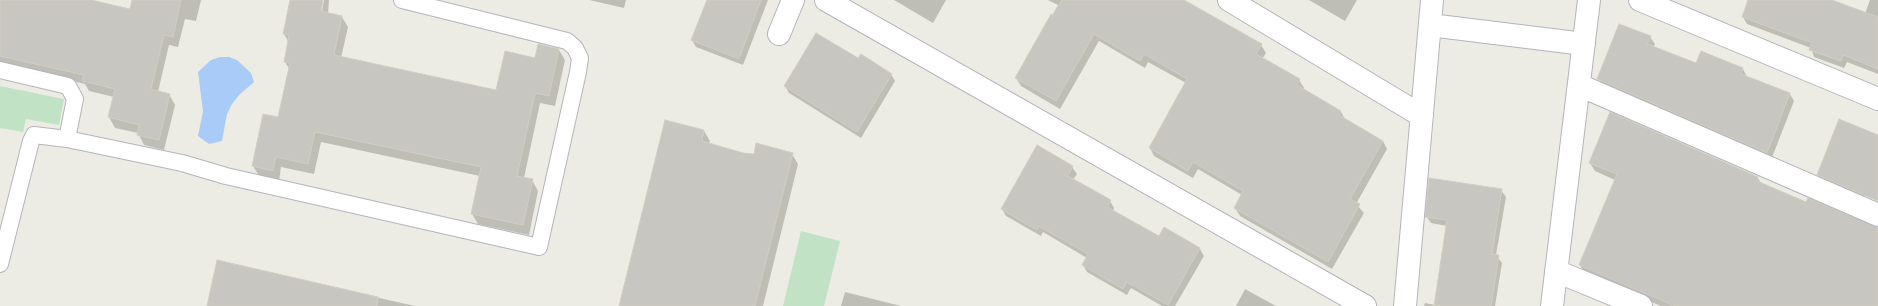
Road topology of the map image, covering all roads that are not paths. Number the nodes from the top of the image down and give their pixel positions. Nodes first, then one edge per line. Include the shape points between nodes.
1 (402, 0) edge
2 (793, 0) edge
3 (826, 0) edge
4 (1229, 0) edge
5 (1432, 0) edge
6 (1589, 0) edge
7 (1640, 0) edge
8 (1430, 25) junction
9 (779, 34) dead end
10 (1584, 44) junction
11 (0, 70) edge
12 (1579, 85) junction
13 (1878, 100) edge
14 (1422, 116) junction
15 (67, 139) junction
16 (1878, 215) edge
17 (0, 264) edge
18 (1556, 271) junction
19 (1365, 306) edge
20 (1405, 306) edge
21 (1552, 306) edge
22 (1641, 306) edge

1 - 15 lane via 567,41 575,48 580,58 578,72 540,247 226,176 182,163
2 - 9 street
3 - 19 street
4 - 14 street
5 - 8 street
6 - 10 street
7 - 13 street
8 - 10 street
8 - 14 street
10 - 12 street
11 - 15 lane via 68,86 75,99
12 - 16 street
12 - 18 street
14 - 20 street
15 - 17 lane via 34,135
18 - 21 street
18 - 22 street

